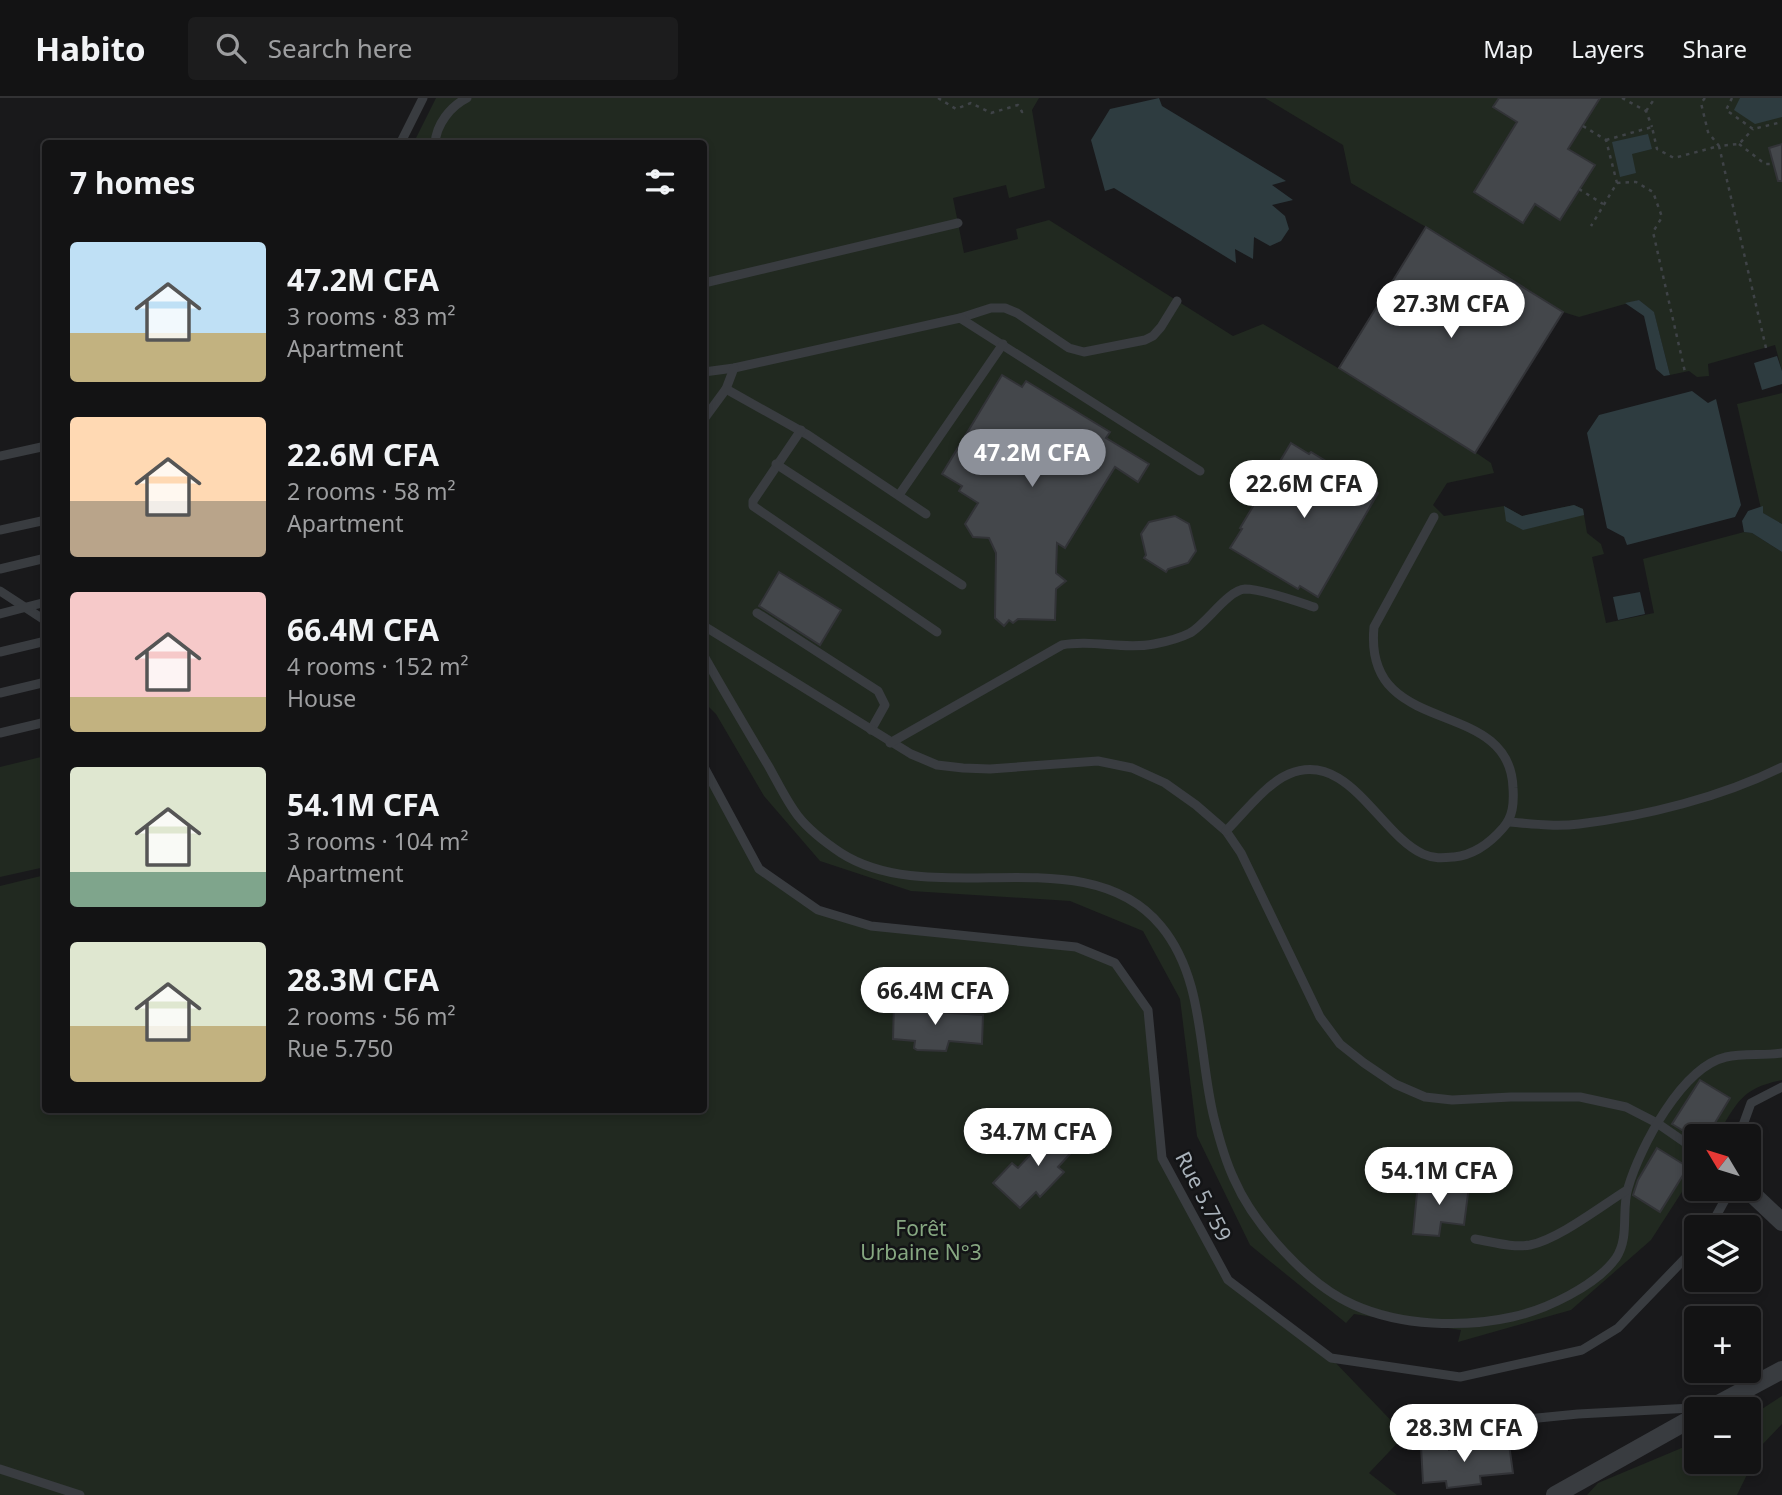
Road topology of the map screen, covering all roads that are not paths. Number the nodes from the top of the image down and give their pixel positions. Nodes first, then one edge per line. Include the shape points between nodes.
1 (423, 98) edge
2 (467, 98) edge
3 (402, 140) edge
4 (436, 140) edge
5 (957, 223) dead end
6 (707, 282) edge
7 (1177, 301) dead end
8 (960, 318) junction
9 (1003, 345) junction
10 (734, 368) junction
11 (707, 372) edge
12 (726, 389) junction
13 (707, 415) edge
14 (801, 430) junction
15 (42, 447) edge
16 (0, 456) edge
17 (776, 464) junction
18 (1200, 471) dead end
19 (899, 495) junction
20 (926, 514) dead end
21 (1434, 517) dead end
22 (42, 521) edge
23 (0, 530) edge
24 (42, 559) edge
25 (0, 569) edge
26 (962, 585) dead end
27 (0, 591) edge
28 (42, 603) edge
29 (1314, 607) dead end
30 (26, 608) junction
31 (757, 613) dead end
32 (0, 614) edge
33 (42, 618) edge
34 (707, 628) edge
35 (937, 632) dead end
36 (42, 642) edge
37 (0, 652) edge
38 (707, 661) edge
39 (42, 683) edge
40 (0, 693) edge
41 (42, 723) edge
42 (871, 730) junction
43 (0, 733) edge
44 (890, 743) junction
45 (1782, 767) edge
46 (707, 773) edge
47 (1509, 822) junction
48 (1226, 831) junction
49 (1782, 1053) edge
50 (1782, 1087) edge
51 (1657, 1123) junction
52 (1743, 1124) edge
53 (1684, 1142) edge
54 (1627, 1190) junction
55 (1760, 1201) edge
56 (1782, 1222) edge
57 (1475, 1239) dead end
58 (1684, 1259) edge
59 (1782, 1370) edge
60 (1731, 1397) edge
61 (1684, 1409) edge
62 (1684, 1423) edge
63 (1437, 1428) dead end
64 (0, 1469) edge
65 (80, 1495) edge
66 (1555, 1495) edge

1 - 3 lane
2 - 4 lane via 452,107
5 - 6 lane
7 - 8 lane via 1153,336 1084,352 1069,348 1005,308
8 - 9 lane
8 - 10 lane
9 - 18 lane
9 - 19 lane
10 - 11 lane
10 - 12 lane
12 - 13 lane
12 - 14 lane
14 - 17 lane
14 - 19 lane
15 - 16 lane
17 - 26 lane
17 - 35 lane via 753,501 756,510
19 - 20 lane
21 - 47 lane via 1374,626 1374,660 1383,678 1410,704 1479,732 1498,746 1513,783
22 - 23 lane
24 - 25 lane
27 - 30 lane
28 - 30 lane
29 - 44 lane via 1246,589 1190,633 1156,644 1062,645
30 - 32 lane
30 - 33 lane
31 - 42 lane via 878,691 886,705
34 - 42 lane
36 - 37 lane
38 - 54 lane via 798,816 843,855 915,876 1077,881 1138,903 1162,927 1182,958 1194,996 1213,1115 1234,1180 1258,1222 1285,1254 1351,1304 1422,1322 1472,1323 1550,1306 1590,1282 1616,1258 1624,1237
39 - 40 lane
41 - 43 lane
42 - 44 lane
44 - 48 lane via 937,765 963,768 1098,761 1132,768 1165,783
45 - 47 lane via 1754,781 1666,808 1578,825
46 - 58 lane, Rue 5.759 via 759,869 818,910 871,926 1076,947 1115,963 1148,1010 1162,1158 1228,1280 1331,1358 1460,1377 1582,1350 1618,1328
47 - 48 lane via 1489,844 1462,856 1439,859 1408,844 1342,780 1321,771 1303,771 1277,781
48 - 51 lane via 1320,1017 1340,1044 1363,1063 1425,1097 1580,1097 1626,1107
49 - 51 lane via 1724,1057 1693,1073
50 - 52 lane via 1751,1103
51 - 53 lane
51 - 54 lane
54 - 57 lane via 1549,1239 1508,1245
55 - 56 street
59 - 60 street
61 - 63 lane
62 - 66 street
64 - 65 lane

